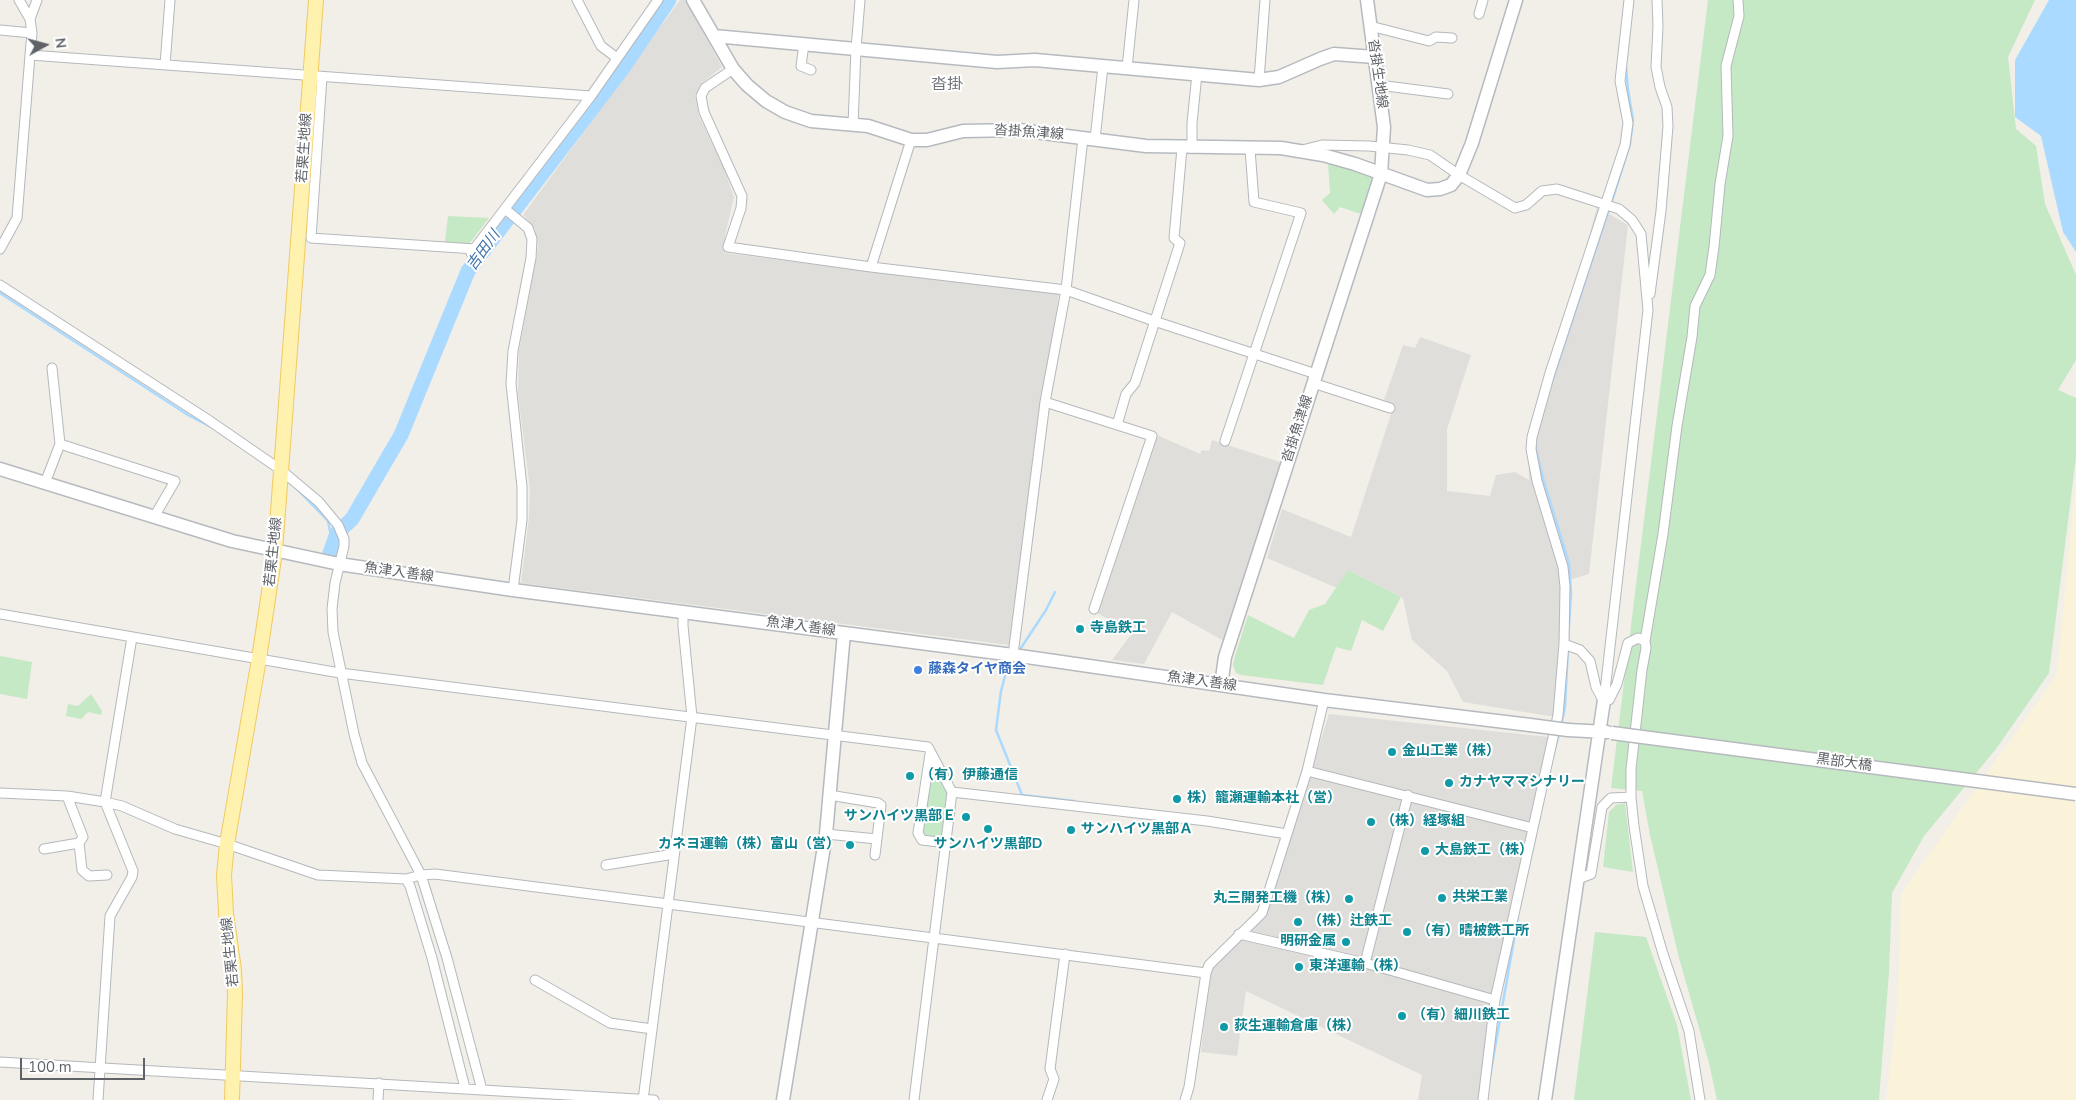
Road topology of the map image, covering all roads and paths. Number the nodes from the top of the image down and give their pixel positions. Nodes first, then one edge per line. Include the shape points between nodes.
1 (19, 0) edge
2 (37, 0) edge
3 (170, 0) edge
4 (316, 0) edge
5 (577, 0) edge
6 (658, 0) edge
7 (693, 0) edge
8 (860, 0) edge
9 (1134, 0) edge
10 (1265, 0) edge
11 (1367, 0) edge
12 (1483, 0) edge
13 (1516, 0) edge
14 (1522, 0) edge
15 (1629, 0) edge
16 (1657, 0) edge
17 (1662, 0) edge
18 (1738, 0) edge
19 (1479, 14) dead end
20 (1511, 17) junction
21 (30, 19) junction
22 (1370, 26) junction
23 (1658, 26) junction
24 (0, 30) edge
25 (32, 33) junction
26 (714, 36) junction
27 (1452, 38) dead end
28 (804, 44) junction
29 (856, 49) junction
30 (30, 55) junction
31 (1375, 57) junction
32 (617, 58) junction
33 (165, 65) junction
34 (1103, 66) junction
35 (1128, 68) junction
36 (733, 70) junction
37 (811, 70) dead end
38 (1197, 74) junction
39 (316, 76) junction
40 (1259, 80) junction
41 (1378, 85) junction
42 (1448, 94) dead end
43 (591, 96) junction
44 (853, 125) junction
45 (1089, 139) junction
46 (911, 140) junction
47 (1187, 148) junction
48 (1384, 148) junction
49 (1250, 149) junction
50 (1299, 151) junction
51 (1381, 174) junction
52 (1459, 175) junction
53 (1605, 204) junction
54 (505, 210) junction
55 (0, 249) edge
56 (871, 267) junction
57 (0, 285) edge
58 (1066, 290) junction
59 (1648, 310) junction
60 (1154, 321) junction
61 (1256, 353) junction
62 (52, 368) dead end
63 (1315, 378) junction
64 (1045, 402) junction
65 (1390, 408) dead end
66 (1117, 425) junction
67 (1226, 441) dead end
68 (60, 444) junction
69 (0, 469) edge
70 (281, 470) junction
71 (46, 483) junction
72 (154, 517) junction
73 (275, 552) junction
74 (339, 564) junction
75 (513, 590) junction
76 (1094, 609) dead end
77 (683, 612) junction
78 (0, 614) edge
79 (844, 633) junction
80 (132, 637) junction
81 (1646, 641) junction
82 (1564, 644) junction
83 (1014, 655) junction
84 (259, 659) junction
85 (340, 673) junction
86 (1221, 685) junction
87 (1324, 700) junction
88 (1604, 700) junction
89 (692, 717) junction
90 (1599, 732) junction
91 (1612, 733) joint
92 (836, 736) junction
93 (930, 754) junction
94 (1307, 772) junction
95 (952, 792) junction
96 (0, 794) edge
97 (2076, 794) edge
98 (829, 795) junction
99 (1408, 795) junction
100 (67, 796) junction
101 (1631, 797) junction
102 (104, 802) junction
103 (1533, 828) junction
104 (826, 834) junction
105 (1287, 834) junction
106 (877, 840) junction
107 (80, 843) junction
108 (946, 843) junction
109 (227, 844) junction
110 (44, 849) dead end
111 (674, 854) junction
112 (875, 855) dead end
113 (606, 865) dead end
114 (421, 875) junction
115 (107, 876) dead end
116 (406, 879) junction
117 (1578, 879) junction
118 (668, 903) junction
119 (811, 923) junction
120 (1239, 934) junction
121 (934, 938) junction
122 (1065, 954) junction
123 (1365, 963) junction
124 (1206, 973) junction
125 (535, 980) dead end
126 (1495, 1000) junction
127 (652, 1029) junction
128 (0, 1062) edge
129 (100, 1068) junction
130 (233, 1076) junction
131 (379, 1083) junction
132 (465, 1088) junction
133 (482, 1090) junction
134 (643, 1099) edge
135 (98, 1100) edge
136 (232, 1100) edge
137 (378, 1100) edge
138 (654, 1100) edge
139 (783, 1100) edge
140 (914, 1100) edge
141 (1047, 1100) edge
142 (1185, 1100) edge
143 (1483, 1100) edge
144 (1545, 1100) edge
145 (1700, 1100) edge

1 - 21 street
2 - 21 street
3 - 33 street
4 - 39 main road, 若栗生地線
5 - 32 street via 601,46
6 - 32 street
7 - 26 main road, 沓掛魚津線
8 - 29 street
9 - 35 street
10 - 40 street
11 - 22 main road, 沓掛生地線
12 - 19 street
13 - 20 main road
14 - 20 street
15 - 53 street via 1620,81 1628,123 1625,145
16 - 23 street
17 - 23 street
18 - 81 street via 1739,16 1726,66 1728,136 1713,256 1710,275 1695,306
20 - 52 main road
21 - 25 street
22 - 27 street via 1429,41 1436,37
22 - 31 main road, 沓掛生地線
23 - 59 street via 1656,67 1667,107 1668,126
24 - 25 street
25 - 30 street
26 - 28 main road
26 - 36 main road, 沓掛魚津線
28 - 29 main road
28 - 37 street via 801,66
29 - 34 main road via 997,62 1035,60
29 - 44 street
30 - 33 street
30 - 55 street via 17,218
31 - 40 main road via 1334,54 1279,78
31 - 41 main road, 沓掛生地線
32 - 43 street
33 - 39 street
34 - 35 main road
34 - 45 street
35 - 38 main road
36 - 44 main road, 沓掛魚津線 via 766,101 785,112 811,121
36 - 56 street via 705,88 701,96 704,112 742,196 728,247
38 - 40 main road
38 - 47 street
39 - 43 street
39 - 54 street via 311,238 473,251
39 - 70 main road, 若栗生地線
41 - 42 street
41 - 48 main road, 沓掛生地線
43 - 54 street
44 - 46 main road, 沓掛魚津線 via 868,126
45 - 46 main road, 沓掛魚津線 via 1019,130 963,131 927,140
45 - 47 main road, 沓掛魚津線
45 - 58 street
46 - 56 street
47 - 49 main road, 沓掛魚津線
47 - 60 street via 1174,238 1180,243
48 - 50 street via 1322,145
48 - 51 main road, 沓掛魚津線
48 - 52 street via 1430,155
49 - 50 main road, 沓掛魚津線
49 - 61 street via 1254,202 1301,213
50 - 51 main road, 沓掛魚津線 via 1355,164
51 - 52 main road via 1427,190 1451,185
51 - 63 main road, 沓掛魚津線
52 - 53 street via 1515,208 1526,205 1542,191 1558,189
53 - 59 street via 1619,209 1641,234
53 - 82 street via 1532,437 1537,481 1563,567
54 - 75 street via 528,228 532,239 512,351 511,384 522,487 522,520
56 - 58 street
57 - 70 street
58 - 60 street
58 - 64 street
59 - 88 street
60 - 61 street
60 - 66 street via 1135,383 1126,394
61 - 63 street
61 - 67 street
62 - 68 street
63 - 65 street
63 - 86 main road, 沓掛魚津線 via 1225,657
64 - 66 street
64 - 83 street
66 - 76 street via 1152,436
68 - 71 street
68 - 72 street via 175,481
69 - 71 main road, 魚津入善線
70 - 73 main road, 若栗生地線
70 - 74 street via 318,502 338,525 344,539
71 - 72 main road, 魚津入善線
72 - 73 main road, 魚津入善線
73 - 74 main road, 魚津入善線
73 - 84 main road, 若栗生地線
74 - 75 main road, 魚津入善線
74 - 85 street via 332,609
75 - 77 main road, 魚津入善線
77 - 79 main road, 魚津入善線
77 - 89 street
78 - 80 street
79 - 83 main road, 魚津入善線
79 - 92 main road
80 - 84 street
80 - 102 street
81 - 88 street via 1638,638 1628,643 1617,684 1609,700
81 - 101 street via 1631,769
82 - 88 street via 1580,650 1590,662 1596,687
82 - 103 street via 1558,715
83 - 86 main road, 魚津入善線
84 - 85 street
84 - 109 main road, 若栗生地線
85 - 89 street
85 - 114 street via 362,764
86 - 87 main road, 魚津入善線
87 - 90 main road, 魚津入善線, bridge
87 - 94 street
88 - 90 main road
89 - 92 street
89 - 111 street
90 - 91 main road, 魚津入善線
90 - 117 main road
91 - 97 main road, 黒部大橋, bridge
92 - 93 street via 928,747
92 - 98 main road
93 - 95 street
93 - 108 street via 918,833 922,840
94 - 99 street
94 - 105 street
95 - 105 street via 1207,821
95 - 108 street
96 - 100 street
98 - 104 main road
98 - 106 street via 881,805
99 - 103 street
99 - 123 street
100 - 102 street
100 - 107 street via 83,837
101 - 117 street via 1611,798 1602,807 1591,874
101 - 145 street via 1643,886 1689,1031
102 - 109 street via 122,806 175,829
102 - 129 street via 133,871 110,916
103 - 126 street
104 - 106 street
104 - 119 main road
105 - 120 street via 1262,913
106 - 112 street
107 - 110 street
107 - 115 street via 82,870 88,876
108 - 121 street
109 - 116 street via 318,874
109 - 130 main road, 若栗生地線 via 224,875 226,913 235,994
111 - 113 street
111 - 118 street
114 - 116 street
114 - 118 street via 435,874
114 - 133 street
116 - 132 street via 432,958
117 - 144 main road
118 - 119 street
118 - 127 street
119 - 121 street
119 - 139 main road
120 - 123 street
120 - 124 street via 1208,965
121 - 122 street
121 - 140 street
122 - 124 street
122 - 141 street via 1050,1069 1054,1079
123 - 126 street
124 - 142 street
125 - 127 street via 610,1023
126 - 143 street
127 - 134 street
128 - 129 street
129 - 130 street
129 - 135 street
130 - 131 street
130 - 136 main road, 若栗生地線
131 - 132 street
131 - 137 street
132 - 133 street
133 - 134 street
134 - 138 street

